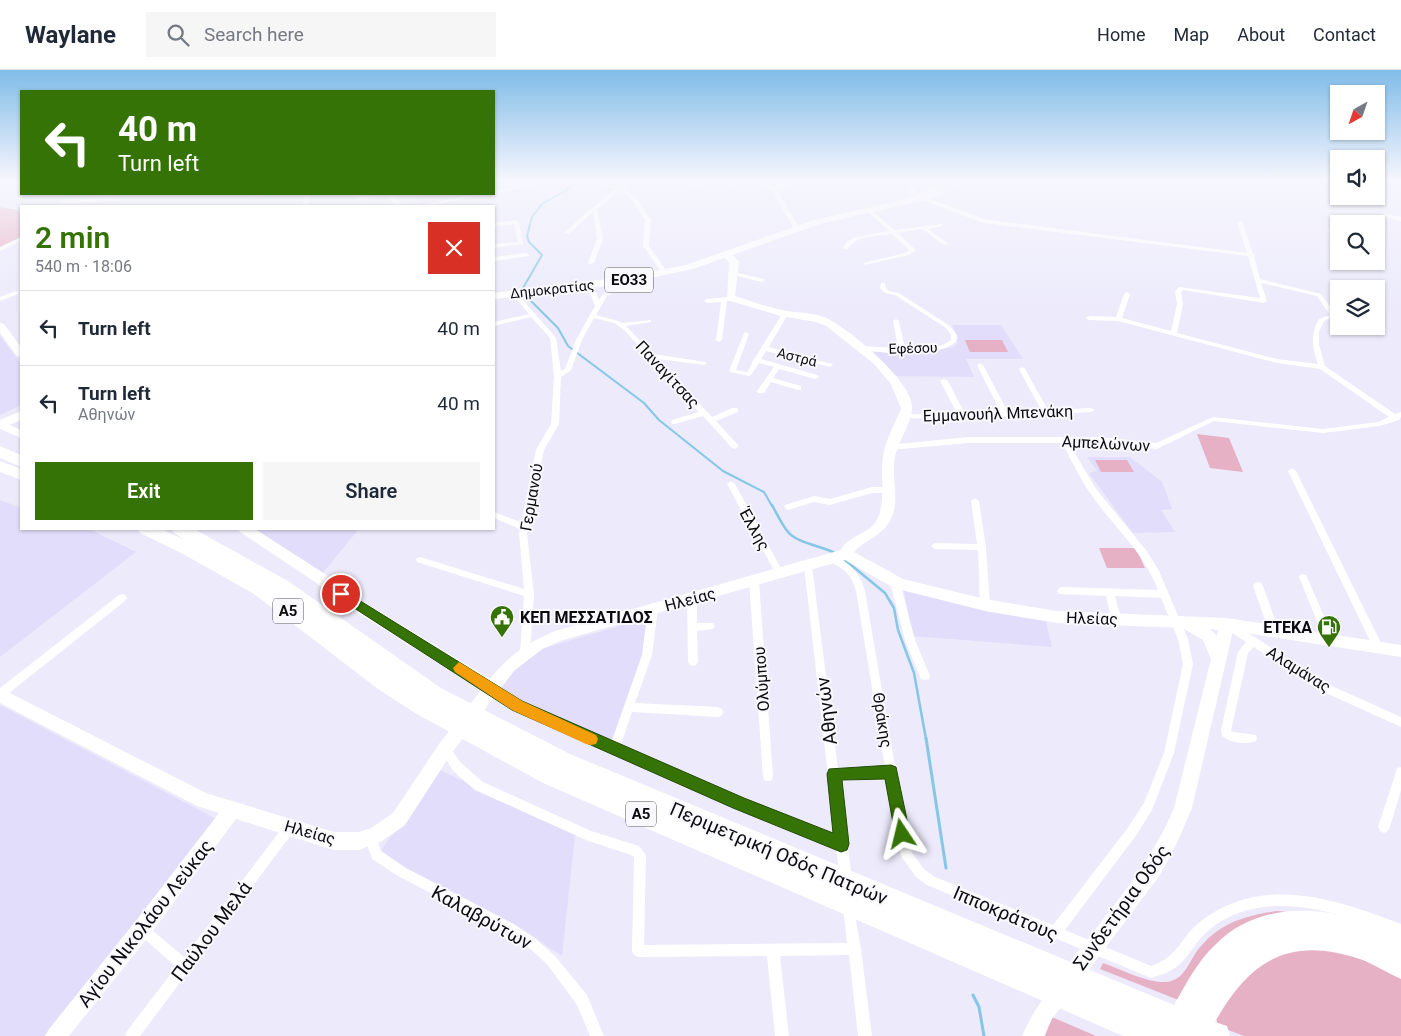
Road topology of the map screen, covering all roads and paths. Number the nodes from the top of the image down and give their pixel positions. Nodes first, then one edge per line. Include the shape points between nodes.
1 (517, 224) edge
2 (575, 224) edge
3 (599, 224) edge
4 (648, 224) edge
5 (794, 224) edge
6 (811, 224) edge
7 (885, 224) edge
8 (1006, 224) edge
9 (1241, 224) edge
10 (940, 225) dead end
11 (924, 228) junction
12 (797, 229) junction
13 (894, 232) junction
14 (566, 233) dead end
15 (20, 239) edge
16 (946, 244) dead end
17 (495, 246) edge
18 (846, 248) dead end
19 (0, 249) edge
20 (526, 255) dead end
21 (726, 255) junction
22 (1252, 255) junction
23 (495, 259) edge
24 (591, 263) dead end
25 (866, 264) dead end
26 (665, 273) junction
27 (734, 274) junction
28 (762, 280) dead end
29 (1256, 280) junction
30 (624, 284) dead end
31 (883, 284) dead end
32 (590, 285) junction
33 (16, 293) dead end
34 (520, 293) junction
35 (1127, 294) dead end
36 (495, 296) edge
37 (0, 299) edge
38 (727, 299) junction
39 (707, 301) dead end
40 (598, 306) junction
41 (532, 314) junction
42 (785, 314) junction
43 (592, 316) junction
44 (1089, 318) dead end
45 (1118, 319) junction
46 (649, 321) dead end
47 (896, 321) dead end
48 (495, 324) edge
49 (622, 325) junction
50 (0, 326) edge
51 (1174, 333) junction
52 (746, 334) dead end
53 (719, 340) dead end
54 (764, 348) junction
55 (862, 348) junction
56 (902, 350) junction
57 (20, 352) edge
58 (651, 356) junction
59 (756, 360) junction
60 (704, 363) dead end
61 (980, 364) dead end
62 (830, 365) dead end
63 (778, 366) junction
64 (1322, 368) junction
65 (1022, 369) dead end
66 (558, 376) junction
67 (815, 377) dead end
68 (768, 379) junction
69 (944, 381) dead end
70 (798, 388) dead end
71 (761, 391) dead end
72 (735, 410) dead end
73 (1091, 410) dead end
74 (703, 413) junction
75 (1046, 413) junction
76 (1005, 414) junction
77 (20, 415) edge
78 (905, 416) junction
79 (1399, 416) edge
80 (963, 417) junction
81 (710, 420) junction
82 (675, 422) dead end
83 (0, 425) edge
84 (20, 434) edge
85 (1064, 440) junction
86 (735, 446) dead end
87 (891, 447) junction
88 (0, 451) edge
89 (20, 461) edge
90 (0, 466) edge
91 (1292, 471) dead end
92 (20, 476) edge
93 (731, 484) dead end
94 (889, 490) junction
95 (975, 501) dead end
96 (788, 507) dead end
97 (495, 515) edge
98 (524, 527) junction
99 (148, 530) edge
100 (182, 530) edge
101 (247, 530) edge
102 (935, 546) dead end
103 (982, 547) junction
104 (839, 557) junction
105 (420, 560) dead end
106 (808, 566) junction
107 (780, 574) junction
108 (1303, 576) dead end
109 (754, 582) junction
110 (895, 582) junction
111 (1258, 586) dead end
112 (1062, 591) dead end
113 (1110, 593) junction
114 (529, 594) junction
115 (1165, 594) junction
116 (122, 598) dead end
117 (692, 599) junction
118 (985, 605) junction
119 (653, 609) junction
120 (1116, 618) junction
121 (1176, 621) junction
122 (1227, 624) junction
123 (710, 626) dead end
124 (692, 627) junction
125 (1274, 631) junction
126 (1329, 639) junction
127 (1255, 642) junction
128 (1378, 647) junction
129 (1401, 651) edge
130 (525, 653) junction
131 (1220, 661) junction
132 (693, 662) dead end
133 (925, 676) dead end
134 (491, 688) junction
135 (0, 694) edge
136 (428, 701) junction
137 (630, 707) junction
138 (718, 712) dead end
139 (1401, 722) edge
140 (1252, 738) dead end
141 (445, 749) junction
142 (614, 749) junction
143 (891, 772) junction
144 (1401, 772) edge
145 (834, 774) junction
146 (768, 776) dead end
147 (232, 810) junction
148 (290, 827) junction
149 (1384, 827) dead end
150 (371, 838) junction
151 (841, 844) junction
152 (935, 883) joint
153 (142, 928) junction
154 (1401, 930) edge
155 (1054, 934) junction
156 (1401, 948) edge
157 (855, 949) junction
158 (1092, 949) junction
159 (773, 950) junction
160 (184, 965) junction
161 (1401, 966) edge
162 (1156, 1029) edge
163 (56, 1036) edge
164 (132, 1036) edge
165 (597, 1036) edge
166 (782, 1036) edge
167 (865, 1036) edge
168 (1033, 1036) edge
169 (1192, 1036) edge
170 (1217, 1036) edge

1 - 17 street via 521,243
2 - 14 street
3 - 24 street via 600,239
4 - 26 street via 646,246
5 - 12 street
6 - 12 main road, ΕΟ33
7 - 13 street
8 - 22 street
9 - 22 street
10 - 11 street
11 - 13 street
11 - 16 street
12 - 21 main road, ΕΟ33
13 - 18 street via 852,240
13 - 25 street via 912,251
15 - 19 street
20 - 23 street
21 - 26 main road, Δημοκρατίας / ΕΟ33
21 - 27 main road via 734,261
22 - 29 street
26 - 32 main road, Δημοκρατίας / ΕΟ33
27 - 28 street
27 - 38 main road
29 - 51 street via 1264,301 1181,288
29 - 64 street via 1311,292 1324,300 1334,316 1321,320 1314,335
30 - 40 street via 605,295
31 - 56 street, Εφέσου via 887,292 897,294 944,324 954,335 953,343 947,347
32 - 34 main road, Δημοκρατίας / ΕΟ33
32 - 40 street
33 - 37 street
34 - 36 main road, Δημοκρατίας / ΕΟ33
34 - 41 street, Γερμανού
35 - 45 street
38 - 39 street
38 - 42 main road
38 - 53 street
40 - 43 street
41 - 48 street
41 - 66 street, Γερμανού via 554,340
42 - 54 street
42 - 55 main road via 824,321
43 - 49 street
43 - 66 street via 568,370
44 - 45 street
45 - 51 street
46 - 49 street
47 - 56 street
49 - 58 street, Παναγίτσας
50 - 57 main road
51 - 64 street via 1277,361
52 - 59 street via 732,371 749,374
54 - 59 street
54 - 62 street, Αστρά
55 - 56 street, Εφέσου
55 - 78 main road via 896,383 907,409
58 - 60 street
58 - 74 street, Παναγίτσας
59 - 63 street
61 - 76 street
63 - 67 street
63 - 68 street
64 - 79 street
65 - 75 street
66 - 98 street, Γερμανού via 555,424 540,450
68 - 70 street
68 - 71 street
69 - 80 street
72 - 81 street
73 - 75 street, Εμμανουήλ Μπενάκη
74 - 81 street, Παναγίτσας
74 - 82 street
75 - 76 street, Εμμανουήλ Μπενάκη
76 - 80 street, Εμμανουήλ Μπενάκη
77 - 83 main road
78 - 80 street, Εμμανουήλ Μπενάκη
78 - 87 main road
79 - 85 street, Αμπελώνων via 1380,424 1323,431 1212,419 1158,446
81 - 86 street, Παναγίτσας
83 - 84 main road
85 - 87 street, Αμπελώνων via 968,440
85 - 115 street via 1093,491 1150,561
87 - 94 main road
88 - 89 highway
90 - 92 highway
91 - 128 street
93 - 107 street, Έλλης
94 - 96 street via 872,490 830,502 814,499
94 - 104 main road via 881,525
95 - 103 street
97 - 98 street
98 - 114 street, Γερμανού
99 - 136 highway, Περιμετρική Οδός Πατρών / Α5 via 260,589 385,683
100 - 136 highway, Περιμετρική Οδός Πατρών / Α5 via 282,586
101 - 134 main road via 352,602
102 - 103 street
103 - 118 street
104 - 106 main road, Ηλείας
104 - 110 main road, Ηλείας
104 - 143 street, Θράκης via 858,577 864,600
105 - 114 street
106 - 107 main road, Ηλείας
106 - 145 street, Αθηνών
107 - 109 main road, Ηλείας
108 - 126 street
109 - 117 main road, Ηλείας
109 - 146 street, Ολύμπου
110 - 118 main road, Ηλείας
110 - 133 street via 910,640
111 - 125 street
112 - 113 street
113 - 115 street
113 - 120 street
114 - 130 street, Γερμανού
115 - 121 street
116 - 135 street
117 - 119 main road, Ηλείας
117 - 124 street
118 - 120 main road, Ηλείας via 1056,617
119 - 130 main road, Ηλείας via 560,635
119 - 137 street via 647,654
120 - 121 main road, Ηλείας
121 - 122 main road, Ηλείας
121 - 131 main road via 1193,626 1208,636
121 - 155 street via 1186,645 1188,664 1164,766 1141,819
122 - 125 main road, Ηλείας
122 - 127 street, Αλαμάνας
122 - 131 main road, Συνδετήρια Οδός
123 - 124 street
124 - 132 street
125 - 126 main road, Ηλείας
126 - 128 main road, Ηλείας
127 - 139 street, Αλαμάνας via 1320,685
127 - 140 street via 1243,652 1226,730 1232,737
128 - 129 main road, Ηλείας
130 - 134 main road, Ηλείας
131 - 158 main road, Συνδετήρια Οδός via 1183,808 1171,837 1153,868
134 - 141 main road, Ηλείας
134 - 142 street via 517,706
135 - 147 main road, Ηλείας via 187,793
136 - 162 highway, Περιμετρική Οδός Πατρών / Α5 via 484,732 551,776 808,875 1088,995
137 - 138 street
137 - 142 street
141 - 150 main road, Ηλείας via 399,819
141 - 159 street via 457,767 479,786 590,836 635,850 640,855 638,951
142 - 151 street
143 - 145 street
143 - 152 street, Θράκης via 907,856 920,873
144 - 149 street
145 - 151 street, Αθηνών
147 - 148 main road, Ηλείας
147 - 153 main road, Αγίου Νικολάου Λεύκας
148 - 150 main road, Ηλείας via 334,841
148 - 160 street, Παύλου Μελά
150 - 165 street, Καλαβρύτων via 376,855 402,872 510,928 532,943 551,960 582,1000
151 - 157 street, Αθηνών
152 - 155 street, Ιπποκράτους
153 - 160 street
153 - 163 main road, Αγίου Νικολάου Λεύκας
154 - 158 street, Ιπποκράτους via 1329,906 1288,900 1257,902 1222,914 1204,926 1186,945 1177,961 1165,969 1151,972
155 - 158 street, Ιπποκράτους
156 - 162 highway via 1334,924 1294,922 1256,931 1226,952
157 - 159 street
157 - 167 street, Αθηνών
158 - 168 main road, Συνδετήρια Οδός via 1045,1012
159 - 166 street
160 - 164 street, Παύλου Μελά
161 - 169 highway via 1366,948 1329,939 1275,943 1249,957 1231,974
162 - 170 highway, Περιμετρική Οδός Πατρών / Α5

